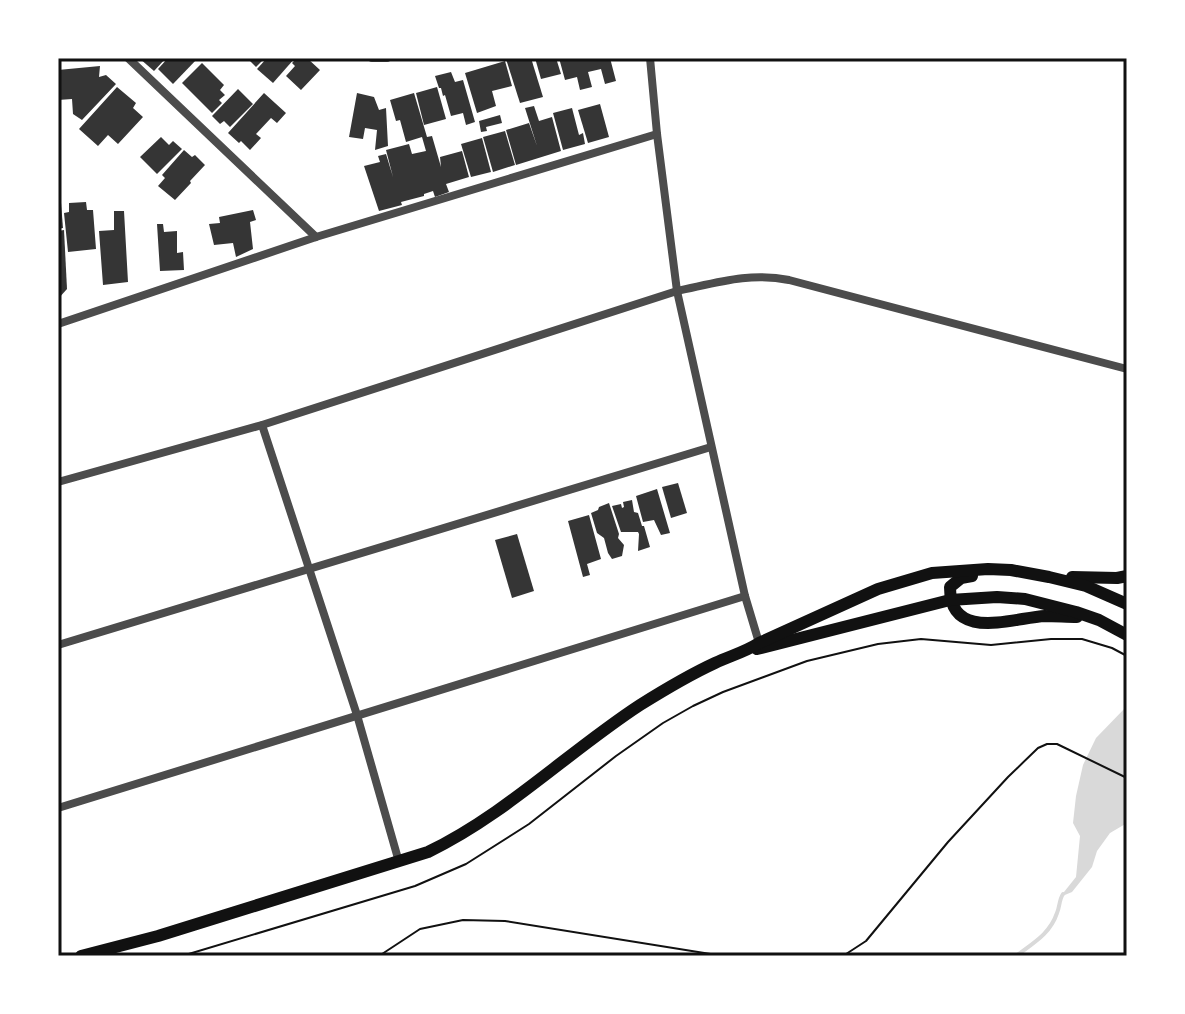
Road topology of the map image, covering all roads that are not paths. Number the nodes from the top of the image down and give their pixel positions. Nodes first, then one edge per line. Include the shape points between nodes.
1 (128, 58) edge
2 (372, 58) edge
3 (387, 58) edge
4 (650, 58) edge
5 (657, 134) junction
6 (316, 237) junction
7 (677, 291) junction
8 (58, 324) edge
9 (1127, 369) edge
10 (262, 425) junction
11 (711, 447) junction
12 (58, 482) edge
13 (309, 570) junction
14 (1011, 570) junction
15 (1127, 576) edge
16 (1049, 577) junction
17 (745, 596) junction
18 (950, 600) junction
19 (1127, 604) edge
20 (1099, 620) junction
21 (1127, 635) edge
22 (58, 645) edge
23 (757, 647) junction
24 (357, 715) junction
25 (58, 808) edge
26 (399, 862) junction
27 (81, 956) edge

1 - 6 street
2 - 3 street
4 - 5 street
5 - 6 street
5 - 7 street
6 - 8 street
7 - 9 street via 768,276
7 - 10 street
7 - 11 street
10 - 12 street
10 - 13 street
11 - 13 street
11 - 17 street
13 - 22 street
13 - 24 street
14 - 16 main road
14 - 18 main road via 961,578 950,587
14 - 23 main road via 932,573 878,589
15 - 16 main road
16 - 19 main road
17 - 23 street
17 - 24 street
18 - 20 main road via 1025,599
18 - 20 main road via 966,621 992,624 1045,616
18 - 23 main road
20 - 21 main road
23 - 26 main road via 717,662 641,704 458,837
24 - 25 street
24 - 26 street
26 - 27 main road

